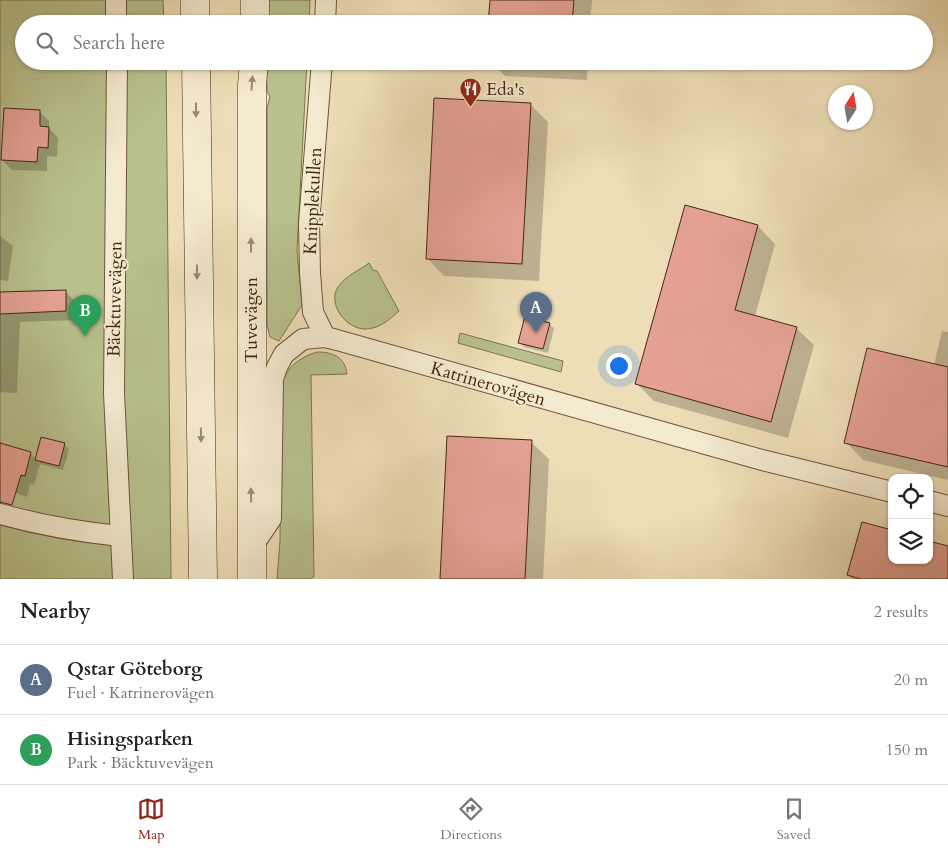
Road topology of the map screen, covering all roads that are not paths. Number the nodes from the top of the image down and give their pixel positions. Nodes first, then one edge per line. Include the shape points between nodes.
1 (116, 0) edge
2 (195, 0) edge
3 (255, 0) edge
4 (326, 0) edge
5 (116, 15) edge
6 (196, 15) edge
7 (255, 15) edge
8 (325, 15) edge
9 (117, 70) edge
10 (196, 70) edge
11 (253, 70) edge
12 (321, 70) edge
13 (326, 337) junction
14 (888, 491) edge
15 (933, 502) edge
16 (948, 506) edge
17 (0, 514) edge
18 (120, 536) junction
19 (252, 547) junction
20 (124, 579) edge
21 (203, 579) edge
22 (252, 579) edge

1 - 5 street
2 - 6 main road
3 - 7 main road
4 - 8 street
9 - 18 street, Bäcktuvevägen via 114,392
10 -> 21 main road
19 -> 11 main road, Tuvevägen
12 - 13 street, Knipplekullen via 309,223 314,312
13 - 14 street, Katrinerovägen via 743,455
13 - 19 street, Katrinerovägen via 303,338 284,354 277,367 273,379 271,519
15 - 16 street
17 - 18 street via 56,528
18 - 20 street, Bäcktuvevägen
19 - 22 main road, Tuvevägen

